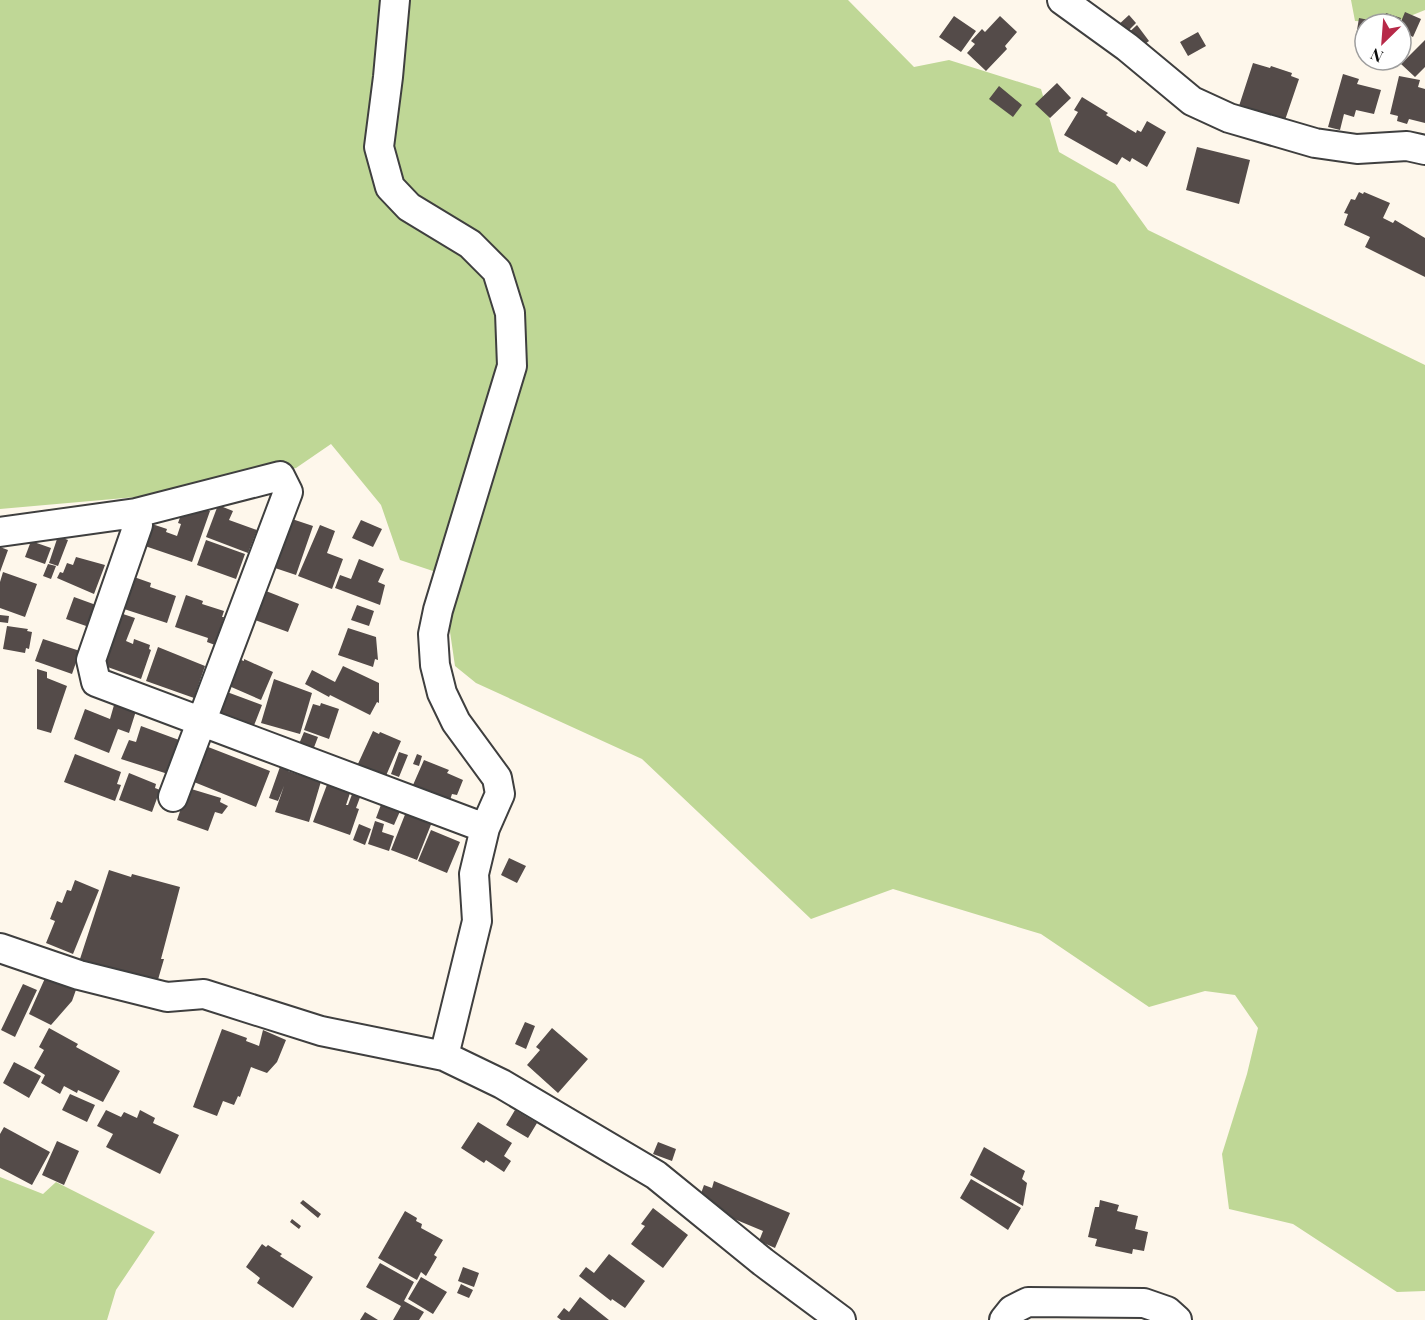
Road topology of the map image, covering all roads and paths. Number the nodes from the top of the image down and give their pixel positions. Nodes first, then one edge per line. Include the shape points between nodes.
1 (395, 0) edge
2 (1062, 0) edge
3 (1425, 150) edge
4 (136, 513) junction
5 (0, 532) edge
6 (201, 722) junction
7 (173, 797) dead end
8 (485, 828) junction
9 (0, 948) edge
10 (444, 1056) junction
11 (841, 1320) edge
12 (1004, 1320) edge
13 (1177, 1320) edge

1 - 8 street via 379,147 390,187 409,207 470,244 497,271 510,313 512,366 433,634 442,693 456,722 497,778 500,794
2 - 3 street via 1192,100 1228,118 1316,143
4 - 5 street
4 - 6 street via 138,525 91,660 96,682
4 - 6 street via 280,476 288,492
6 - 7 street
6 - 8 street
8 - 10 street via 474,874 477,921
9 - 10 street via 78,975 167,997 204,994 321,1032
10 - 11 street via 502,1084 656,1175
12 - 13 street via 1012,1310 1028,1302 1144,1304 1167,1311

